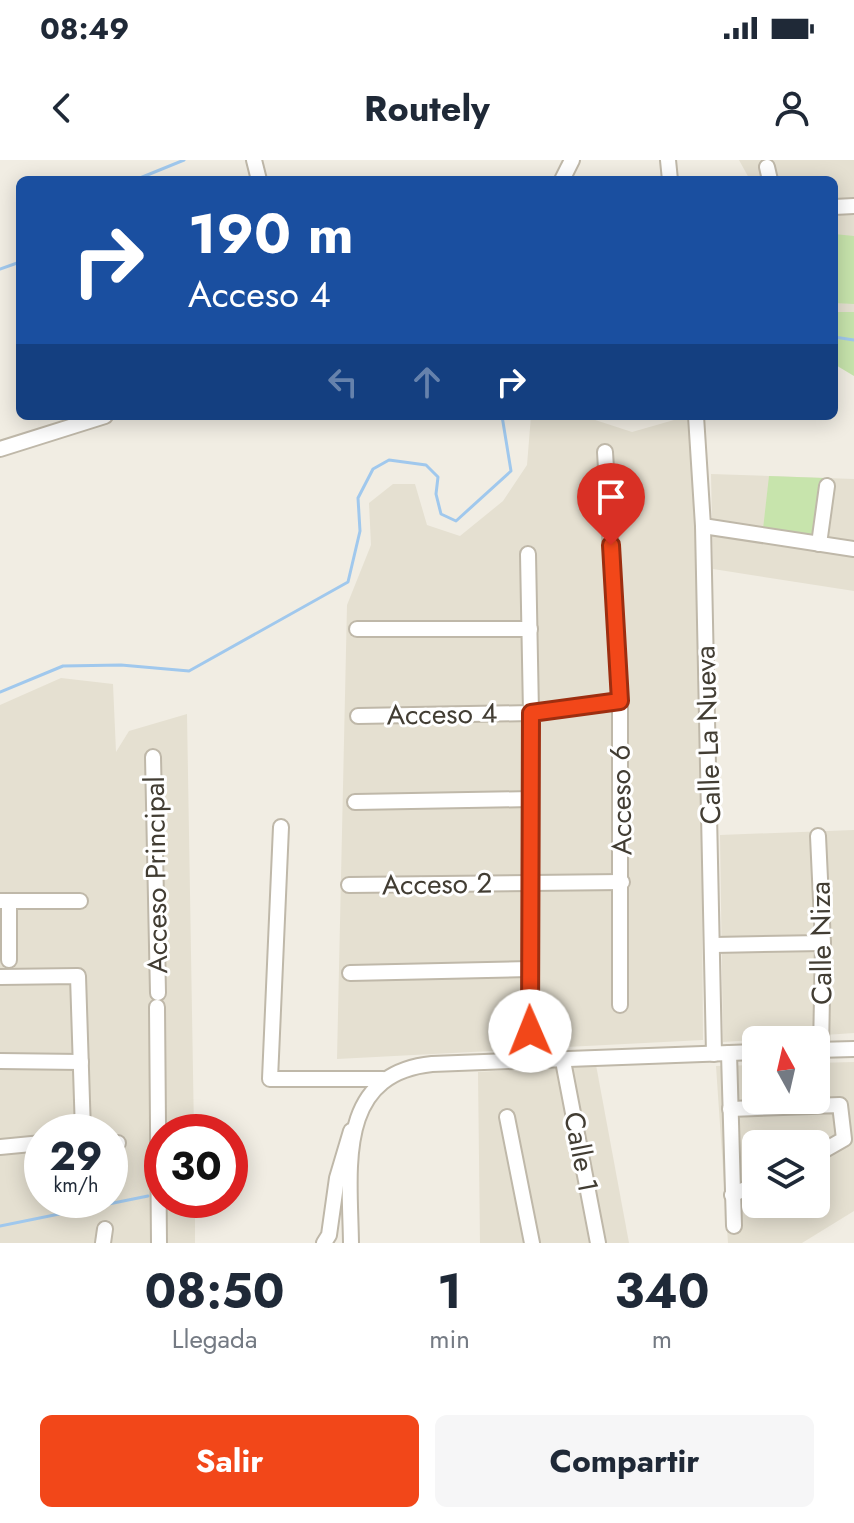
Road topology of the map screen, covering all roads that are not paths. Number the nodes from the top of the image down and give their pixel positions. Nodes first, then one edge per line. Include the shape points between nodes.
1 (92, 420) edge
2 (696, 421) edge
3 (0, 449) edge
4 (605, 452) dead end
5 (827, 486) dead end
6 (703, 526) junction
7 (819, 544) junction
8 (854, 549) edge
9 (528, 554) dead end
10 (357, 629) dead end
11 (530, 629) junction
12 (620, 701) junction
13 (531, 713) junction
14 (358, 716) dead end
15 (153, 757) dead end
16 (531, 799) junction
17 (355, 802) dead end
18 (281, 827) dead end
19 (818, 836) dead end
20 (530, 882) junction
21 (622, 882) junction
22 (349, 885) dead end
23 (5, 901) edge
24 (80, 901) dead end
25 (823, 943) junction
26 (714, 945) junction
27 (9, 960) dead end
28 (529, 969) junction
29 (350, 973) dead end
30 (0, 977) edge
31 (620, 1005) dead end
32 (819, 1026) edge
33 (854, 1049) edge
34 (830, 1050) edge
35 (742, 1053) edge
36 (722, 1054) junction
37 (0, 1061) edge
38 (563, 1061) junction
39 (81, 1062) junction
40 (530, 1062) junction
41 (383, 1079) junction
42 (730, 1109) junction
43 (359, 1112) junction
44 (82, 1114) edge
45 (507, 1117) dead end
46 (24, 1145) edge
47 (0, 1147) edge
48 (830, 1147) edge
49 (742, 1190) edge
50 (732, 1195) junction
51 (734, 1226) dead end
52 (159, 1243) edge
53 (324, 1243) edge
54 (351, 1243) edge
55 (532, 1243) edge
56 (598, 1243) edge

1 - 3 street
2 - 6 street, Calle La Nueva
4 - 12 street, Acceso 6
5 - 7 street
6 - 7 street
6 - 26 street, Calle La Nueva
7 - 8 street
9 - 11 street
10 - 11 street
11 - 13 street
12 - 13 street, Acceso 4
12 - 21 street, Acceso 6
13 - 14 street, Acceso 4
13 - 16 street
15 - 52 street, Acceso Principal
16 - 17 street
16 - 20 street
18 - 41 street via 270,1079
19 - 25 street, Calle Niza
20 - 21 street, Acceso 2
20 - 22 street, Acceso 2
20 - 28 street
21 - 31 street, Acceso 6
23 - 24 street
23 - 27 street
25 - 26 street
25 - 32 street, Calle Niza
26 - 36 street, Calle La Nueva
28 - 29 street
28 - 40 street
30 - 39 street via 78,976
33 - 34 street
35 - 36 street
36 - 38 street
36 - 42 street, Calle La Nueva
37 - 39 street
38 - 40 street
38 - 56 street, Calle 1
39 - 44 street
40 - 41 street via 413,1066
41 - 43 street
42 - 48 street via 840,1105 844,1139
42 - 50 street, Calle La Nueva
43 - 53 street via 343,1151
43 - 54 street via 351,1175
45 - 55 street
46 - 47 street
49 - 50 street
50 - 51 street, Calle La Nueva

